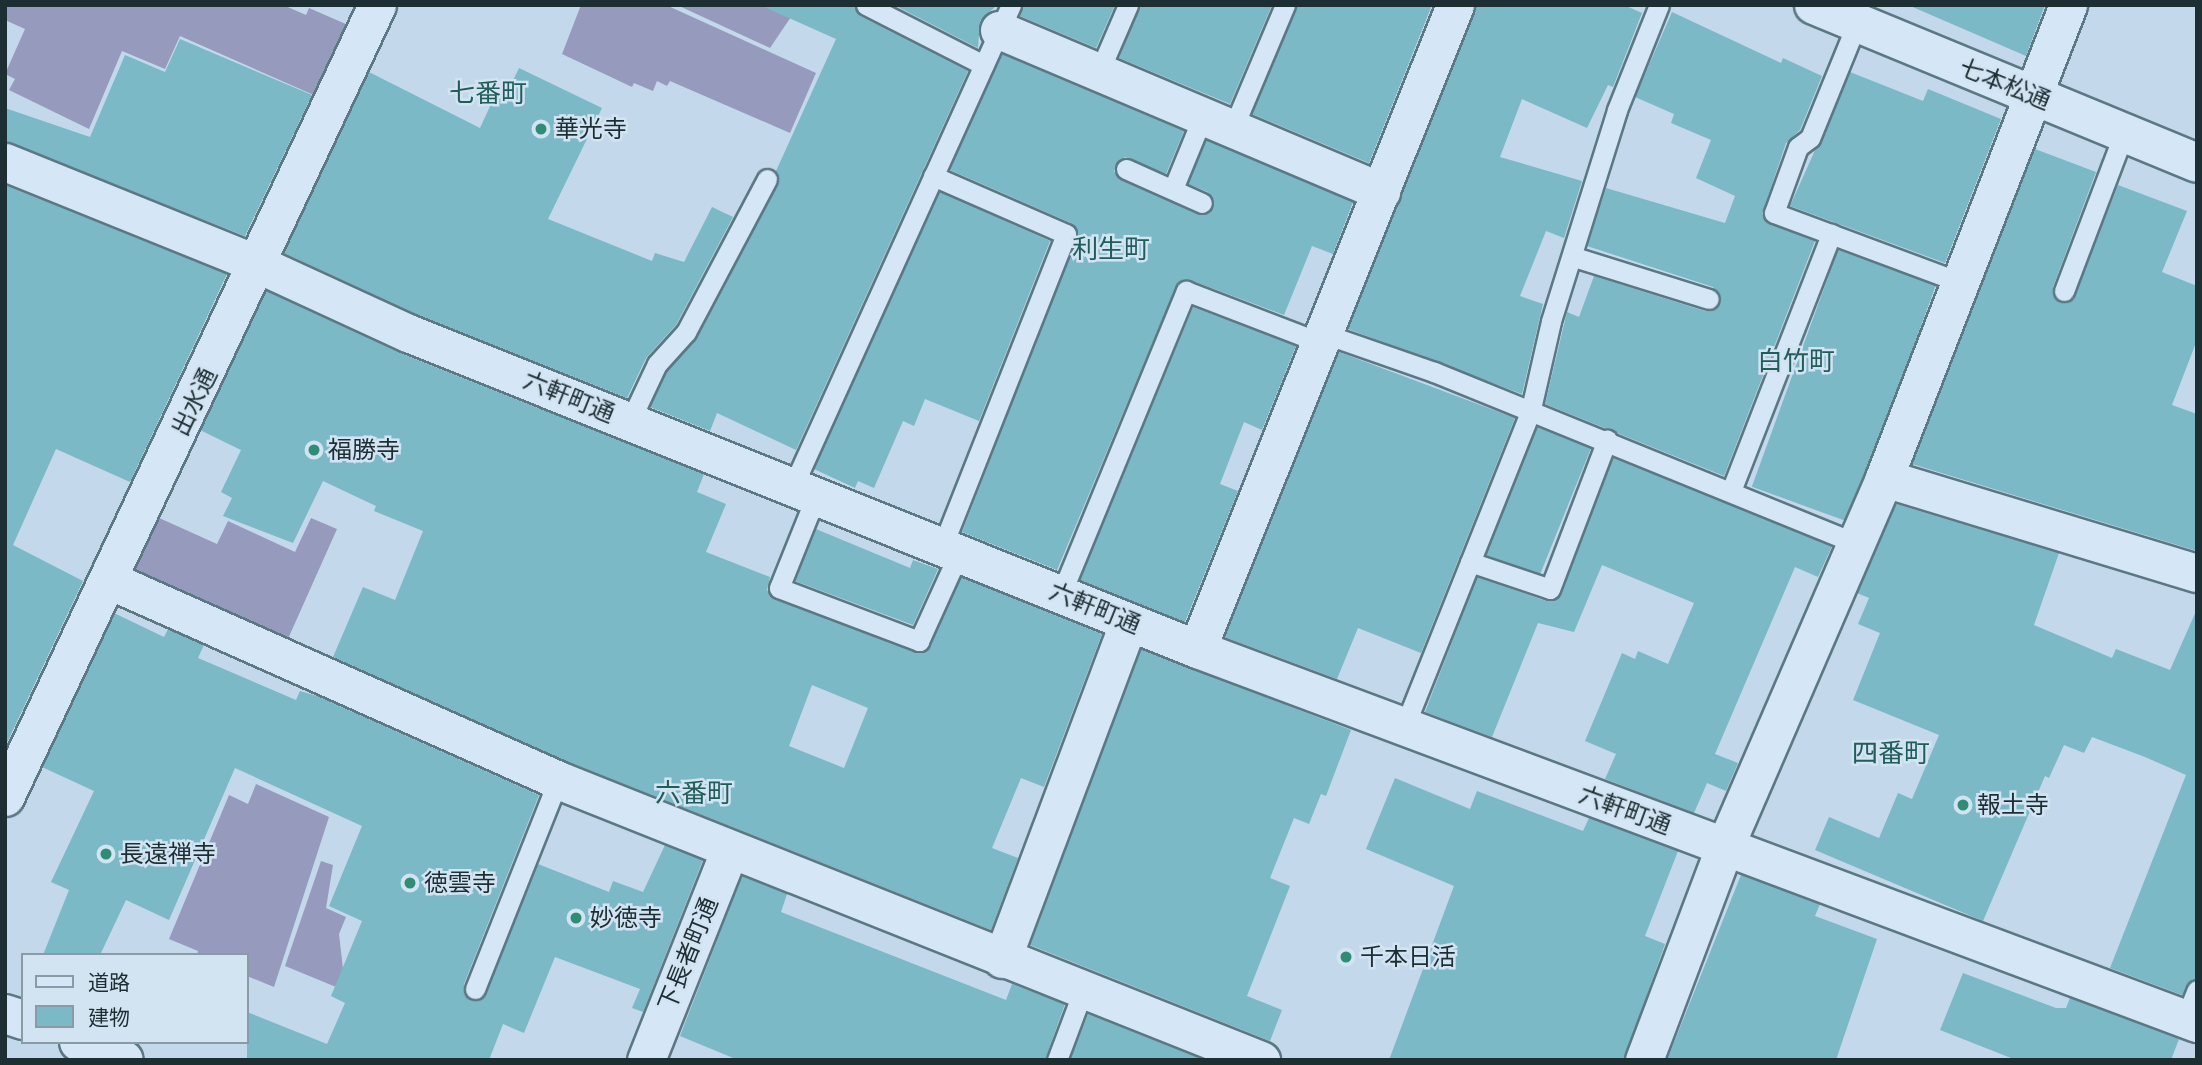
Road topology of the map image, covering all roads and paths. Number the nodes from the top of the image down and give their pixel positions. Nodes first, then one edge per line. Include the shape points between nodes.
1 (377, 5) edge
2 (866, 5) edge
3 (1128, 5) edge
4 (1285, 5) edge
5 (1455, 5) edge
6 (1659, 5) edge
7 (1814, 5) edge
8 (2068, 5) edge
9 (1005, 18) edge
10 (1857, 23) junction
11 (984, 65) junction
12 (1099, 72) junction
13 (2032, 96) junction
14 (1218, 122) junction
15 (2124, 133) junction
16 (5, 162) edge
17 (2197, 163) edge
18 (1126, 169) dead end
19 (933, 176) junction
20 (767, 179) dead end
21 (1172, 189) junction
22 (1381, 191) junction
23 (1202, 203) dead end
24 (1831, 234) junction
25 (1574, 257) junction
26 (260, 265) junction
27 (1960, 282) junction
28 (2064, 290) dead end
29 (1709, 299) dead end
30 (1321, 337) junction
31 (1530, 413) junction
32 (630, 421) junction
33 (1607, 440) junction
34 (1885, 478) junction
35 (805, 491) junction
36 (1731, 491) junction
37 (1858, 544) junction
38 (950, 550) junction
39 (1470, 562) junction
40 (2197, 573) edge
41 (109, 580) junction
42 (1061, 594) junction
43 (1129, 622) junction
44 (1197, 649) junction
45 (1403, 730) junction
46 (558, 780) junction
47 (5, 797) edge
48 (1725, 846) junction
49 (730, 849) junction
50 (1002, 960) junction
51 (475, 989) dead end
52 (1083, 991) junction
53 (2193, 1011) edge
54 (84, 1044) edge
55 (124, 1060) edge
56 (646, 1060) edge
57 (1057, 1060) edge
58 (1261, 1060) edge
59 (1644, 1060) edge

1 - 26 street, 出水通
2 - 11 lane
3 - 12 lane
4 - 14 lane
5 - 22 street
6 - 25 lane via 1617,110
7 - 10 street, 七本松通
8 - 13 street
9 - 11 lane
9 - 12 street
10 - 13 street, 七本松通
10 - 24 lane via 1810,138 1798,147 1774,213
11 - 19 lane
12 - 14 street
13 - 15 street, 七本松通
13 - 27 street
14 - 21 lane
14 - 22 street
15 - 17 street, 七本松通
15 - 28 lane
16 - 26 street, 六軒町通
18 - 21 lane
19 - 35 lane
19 - 38 lane via 1066,234
20 - 32 lane via 686,332 657,364
21 - 23 lane
22 - 30 street
24 - 27 lane
24 - 36 lane
25 - 29 lane
25 - 31 lane via 1551,321
26 - 32 street, 六軒町通 via 408,333
26 - 41 street, 出水通
27 - 34 street
30 - 31 lane via 1434,372
30 - 42 lane via 1186,291
30 - 44 street
31 - 33 lane
31 - 39 lane
32 - 35 street, 六軒町通
33 - 36 lane
33 - 39 lane via 1550,589
34 - 37 street
34 - 40 street
35 - 38 street, 六軒町通
35 - 38 lane via 779,588 919,641
36 - 37 lane
37 - 48 street
38 - 42 street, 六軒町通
39 - 45 lane
41 - 46 street
41 - 47 street, 出水通
42 - 43 street, 六軒町通
43 - 44 street, 六軒町通
43 - 50 street
44 - 45 street, 六軒町通
45 - 48 street, 六軒町通
46 - 49 street
46 - 51 lane
48 - 53 street, 六軒町通
48 - 59 street
49 - 50 street
49 - 56 street, 下長者町通
50 - 52 street
52 - 57 lane
52 - 58 street
54 - 55 street

